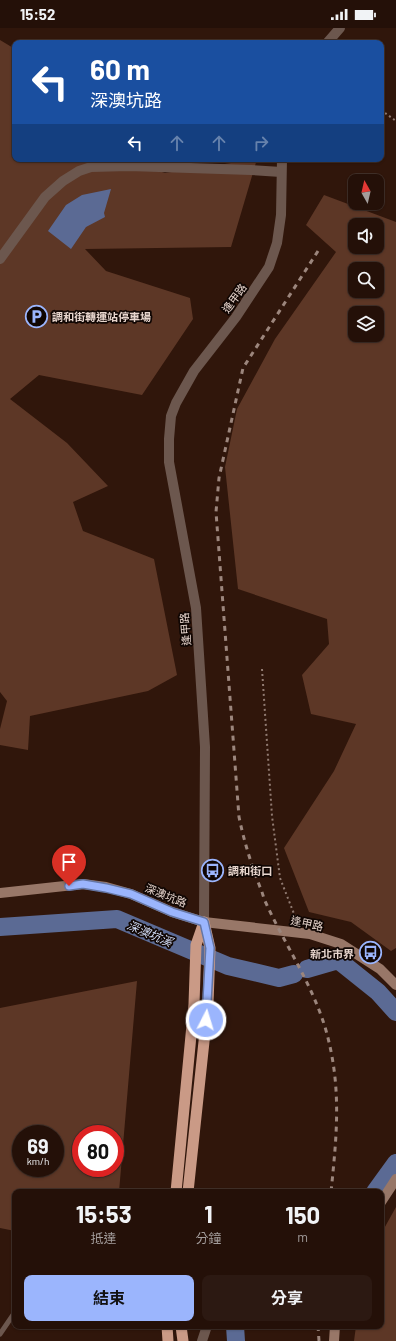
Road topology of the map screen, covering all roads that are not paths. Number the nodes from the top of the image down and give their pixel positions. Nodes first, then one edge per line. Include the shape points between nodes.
1 (340, 28) edge
2 (330, 40) edge
3 (282, 162) edge
4 (282, 172) junction
5 (0, 259) edge
6 (0, 893) edge
7 (204, 922) junction
8 (396, 985) edge
9 (396, 1179) edge
10 (176, 1189) edge
11 (188, 1189) edge
12 (384, 1197) edge
13 (12, 1316) edge
14 (167, 1329) edge
15 (180, 1329) edge
16 (206, 1329) edge
17 (334, 1329) edge
18 (0, 1334) edge
19 (168, 1341) edge
20 (182, 1341) edge
21 (202, 1341) edge
22 (334, 1341) edge

1 - 2 street
3 - 4 street, 逢甲路
4 - 5 street via 137,166 91,167 63,181 45,197
4 - 7 street, 逢甲路 via 281,215 277,243 269,268 236,317 194,371 171,416 170,462 196,608 205,739
6 - 7 main road, 深澳坑路 via 83,884 131,894 172,912
7 - 8 main road, 逢甲路 via 301,932 341,944 380,970
7 - 10 highway via 196,945 194,1004
7 - 11 highway via 210,948 208,1004
9 - 12 main road
13 - 18 lane
14 - 19 highway
15 - 20 highway
16 - 21 street
17 - 22 main road

